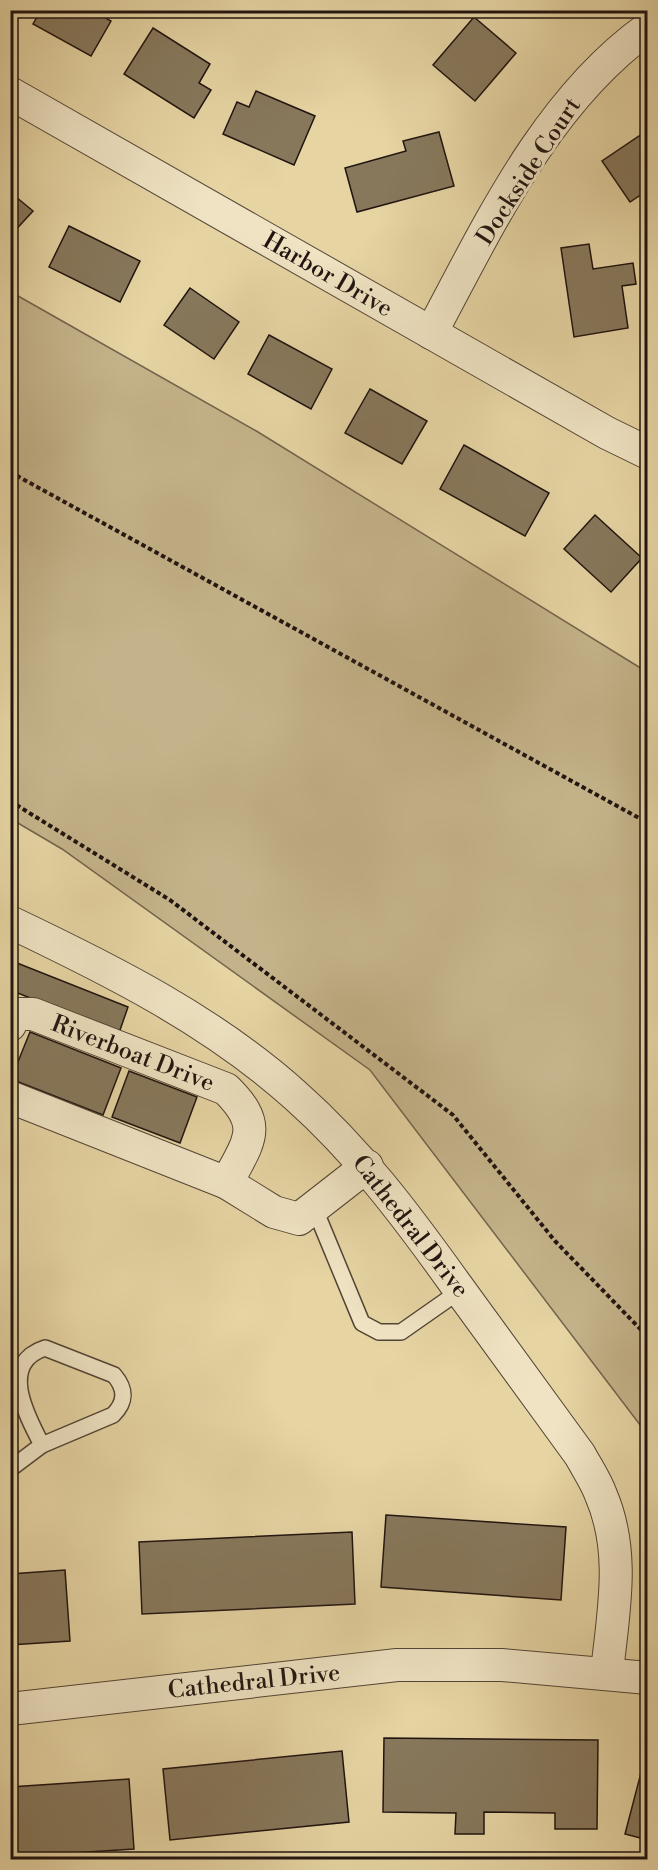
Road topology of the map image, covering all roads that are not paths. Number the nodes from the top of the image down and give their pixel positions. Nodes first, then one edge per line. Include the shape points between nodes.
1 (648, 28) edge
2 (10, 93) edge
3 (431, 333) junction
4 (648, 453) edge
5 (10, 922) edge
6 (10, 1025) edge
7 (10, 1097) edge
8 (367, 1167) junction
9 (227, 1184) junction
10 (314, 1208) junction
11 (460, 1290) junction
12 (42, 1445) junction
13 (10, 1469) edge
14 (607, 1672) junction
15 (648, 1678) edge
16 (10, 1709) edge

1 - 3 street, Dockside Court via 602,64 548,133 500,206
2 - 3 street, Harbor Drive
3 - 4 street, Harbor Drive
5 - 8 street, Cathedral Drive via 171,1005 239,1050 296,1095
6 - 9 street, Riverboat Drive via 15,1014 33,1014 225,1089 249,1117 250,1137
7 - 9 street
8 - 10 street
8 - 11 street, Cathedral Drive
9 - 10 street via 274,1212 299,1219
10 - 11 lane via 362,1323 379,1332 401,1332
11 - 14 street, Cathedral Drive via 580,1455 602,1496 617,1563
12 - 12 lane via 13,1391 13,1375 19,1361 31,1352 54,1349 114,1375 121,1383 121,1408 113,1415
12 - 13 lane
14 - 15 street, Cathedral Drive
14 - 16 street, Cathedral Drive via 502,1665 397,1665

